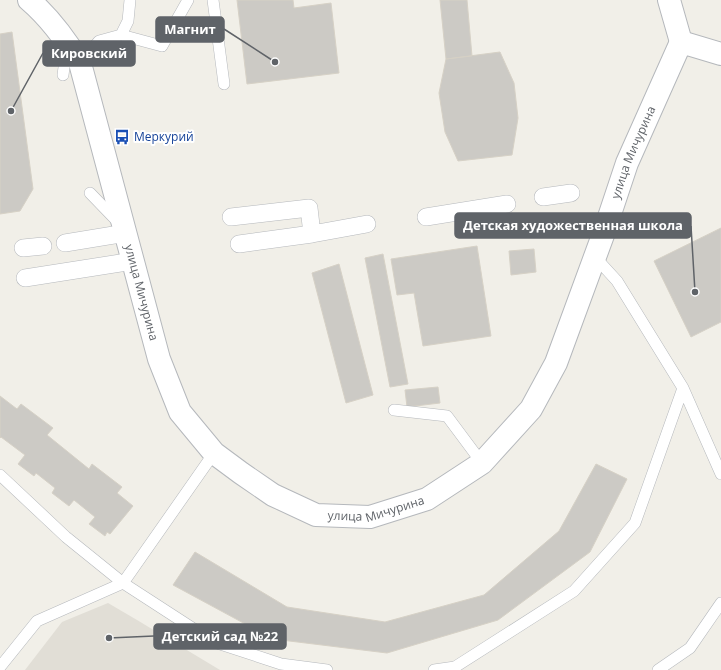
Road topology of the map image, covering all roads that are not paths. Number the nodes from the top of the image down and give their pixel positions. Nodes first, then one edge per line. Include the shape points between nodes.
1 (29, 0) edge
2 (130, 0) edge
3 (188, 0) edge
4 (213, 0) edge
5 (669, 0) edge
6 (121, 35) junction
7 (681, 42) junction
8 (721, 54) edge
9 (71, 69) junction
10 (224, 84) dead end
11 (90, 193) dead end
12 (571, 193) dead end
13 (544, 197) dead end
14 (507, 204) dead end
15 (231, 217) dead end
16 (426, 217) dead end
17 (367, 224) dead end
18 (125, 231) junction
19 (312, 234) junction
20 (65, 243) dead end
21 (239, 244) dead end
22 (43, 246) dead end
23 (23, 248) dead end
24 (595, 257) junction
25 (133, 261) junction
26 (24, 278) dead end
27 (683, 388) junction
28 (394, 410) dead end
29 (214, 453) junction
30 (482, 463) junction
31 (721, 474) edge
32 (0, 475) edge
33 (123, 583) junction
34 (721, 603) edge
35 (0, 667) edge
36 (326, 670) edge
37 (434, 670) edge
38 (658, 670) edge

1 - 9 street, улица Мичурина via 41,10 67,43
2 - 6 lane via 128,21
3 - 6 lane via 163,48
4 - 10 lane
5 - 7 street
6 - 9 lane via 99,41
7 - 8 street
7 - 24 street, улица Мичурина via 627,163
9 - 18 street, улица Мичурина
11 - 18 lane
12 - 13 street
14 - 16 street
15 - 19 street via 309,208
17 - 19 street
18 - 20 street
18 - 25 street, улица Мичурина
19 - 21 street
22 - 23 street
24 - 27 lane via 618,281
24 - 30 street, улица Мичурина via 556,363 531,409
25 - 26 street
25 - 29 street, улица Мичурина via 159,359 180,412
27 - 31 lane
27 - 37 lane via 634,523 610,552 574,591 455,667
28 - 30 lane via 447,416
29 - 30 street, улица Мичурина via 272,495 316,515 370,517 427,499
29 - 33 lane
32 - 33 lane via 66,537
33 - 35 lane via 37,621
33 - 36 lane via 214,642 280,664
34 - 38 lane via 690,648

